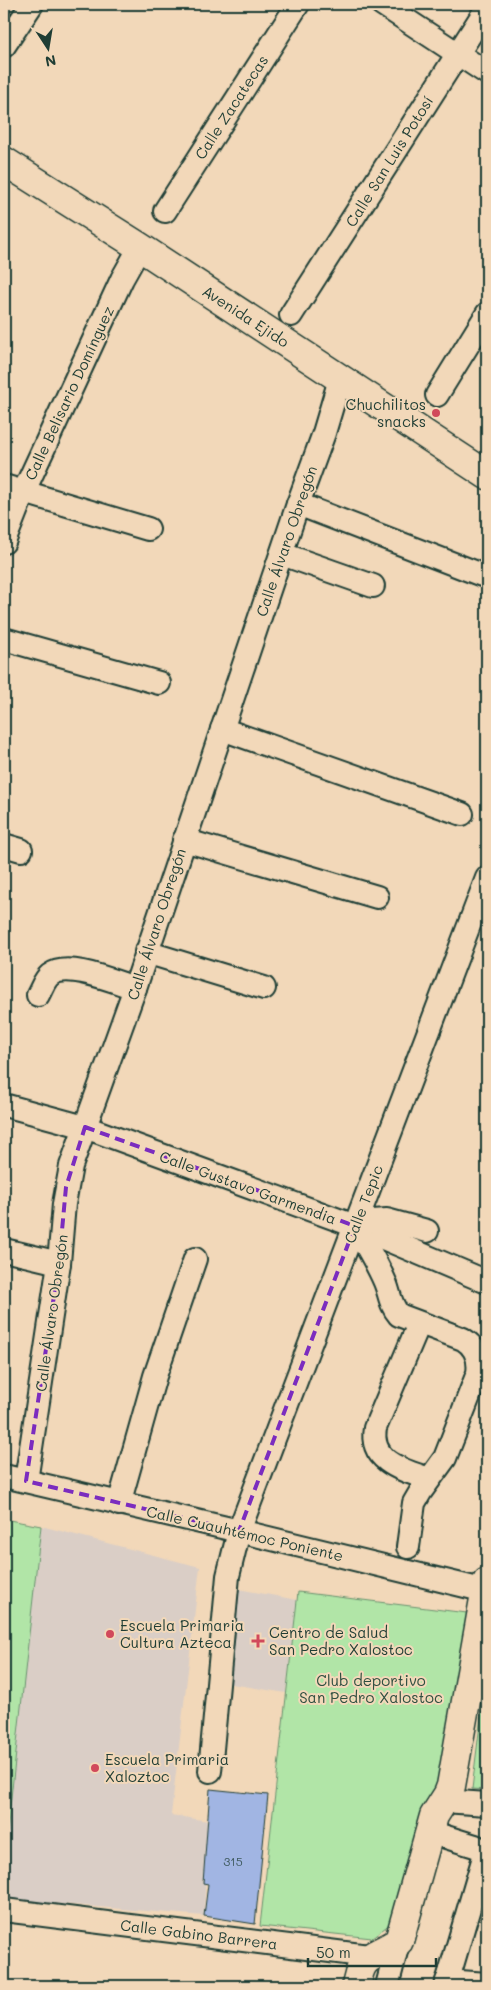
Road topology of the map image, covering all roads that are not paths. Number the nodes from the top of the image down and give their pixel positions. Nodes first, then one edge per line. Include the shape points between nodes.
1 (32, 4) edge
2 (298, 4) edge
3 (382, 4) edge
4 (487, 8) edge
5 (4, 46) edge
6 (457, 53) junction
7 (487, 73) edge
8 (4, 161) edge
9 (165, 211) dead end
10 (140, 247) junction
11 (487, 314) edge
12 (291, 315) dead end
13 (340, 379) junction
14 (437, 395) dead end
15 (487, 475) edge
16 (14, 488) edge
17 (298, 504) junction
18 (148, 529) dead end
19 (4, 542) edge
20 (282, 554) junction
21 (482, 575) dead end
22 (373, 586) dead end
23 (4, 639) edge
24 (159, 683) dead end
25 (222, 729) junction
26 (462, 814) dead end
27 (184, 840) junction
28 (487, 878) edge
29 (377, 897) dead end
30 (146, 952) junction
31 (135, 988) junction
32 (264, 988) dead end
33 (38, 995) dead end
34 (4, 1105) edge
35 (86, 1127) junction
36 (355, 1226) junction
37 (427, 1231) dead end
38 (4, 1250) edge
39 (195, 1260) dead end
40 (59, 1263) junction
41 (487, 1282) edge
42 (419, 1324) junction
43 (4, 1476) edge
44 (429, 1479) junction
45 (26, 1481) junction
46 (119, 1504) junction
47 (239, 1531) junction
48 (408, 1547) dead end
49 (487, 1587) edge
50 (210, 1771) dead end
51 (444, 1800) junction
52 (487, 1804) edge
53 (430, 1832) junction
54 (480, 1897) edge
55 (4, 1910) edge
56 (388, 1952) junction
57 (446, 1984) edge
58 (487, 1984) edge
59 (356, 1986) edge
60 (387, 1986) edge

1 - 5 street
2 - 9 street, Calle Zacatecas
3 - 6 street
4 - 6 street, Calle San Luis Potosí
6 - 7 street
6 - 12 street, Calle San Luis Potosí
8 - 10 main road, Avenida Ejido
10 - 13 main road, Avenida Ejido
10 - 16 street, Calle Belisario Domínguez
11 - 14 street
13 - 15 main road, Avenida Ejido
13 - 17 street, Calle Álvaro Obregón
16 - 18 street
16 - 19 street, Calle Belisario Domínguez
17 - 20 street, Calle Álvaro Obregón
17 - 21 street
20 - 22 street
20 - 25 street, Calle Álvaro Obregón
23 - 24 street
25 - 26 street
25 - 27 street, Calle Álvaro Obregón
27 - 29 street
27 - 30 street, Calle Álvaro Obregón
28 - 36 street, Calle Tepic
30 - 31 street, Calle Álvaro Obregón
30 - 32 street
31 - 33 street via 80,971 66,970 51,974
31 - 35 street, Calle Álvaro Obregón
34 - 35 street, Calle Gustavo Garmendia
35 - 36 street, Calle Gustavo Garmendia
35 - 40 street, Calle Álvaro Obregón via 66,1186
36 - 37 street via 387,1220
36 - 41 street, Calle Gustavo Garmendia
36 - 42 street via 386,1283 393,1309 398,1315
36 - 47 street, Calle Tepic
38 - 40 street
39 - 46 street via 155,1376
40 - 45 street, Calle Álvaro Obregón
42 - 44 street via 374,1437 376,1446 389,1463
42 - 44 street via 471,1344 479,1364 445,1458
43 - 45 street, Calle Cuauhtémoc Poniente
44 - 48 street via 414,1503
45 - 46 street, Calle Cuauhtémoc Poniente
46 - 47 street, Calle Cuauhtémoc Poniente
47 - 49 street, Calle Cuauhtémoc Poniente
47 - 50 street, Calle Tepic via 228,1576
49 - 51 main road via 451,1786
51 - 52 street
51 - 53 main road via 434,1816
53 - 54 street via 475,1846 483,1852
53 - 56 main road
54 - 57 street
55 - 56 street, Calle Gabino Barrera
56 - 59 main road via 363,1963
56 - 60 street
57 - 58 street

